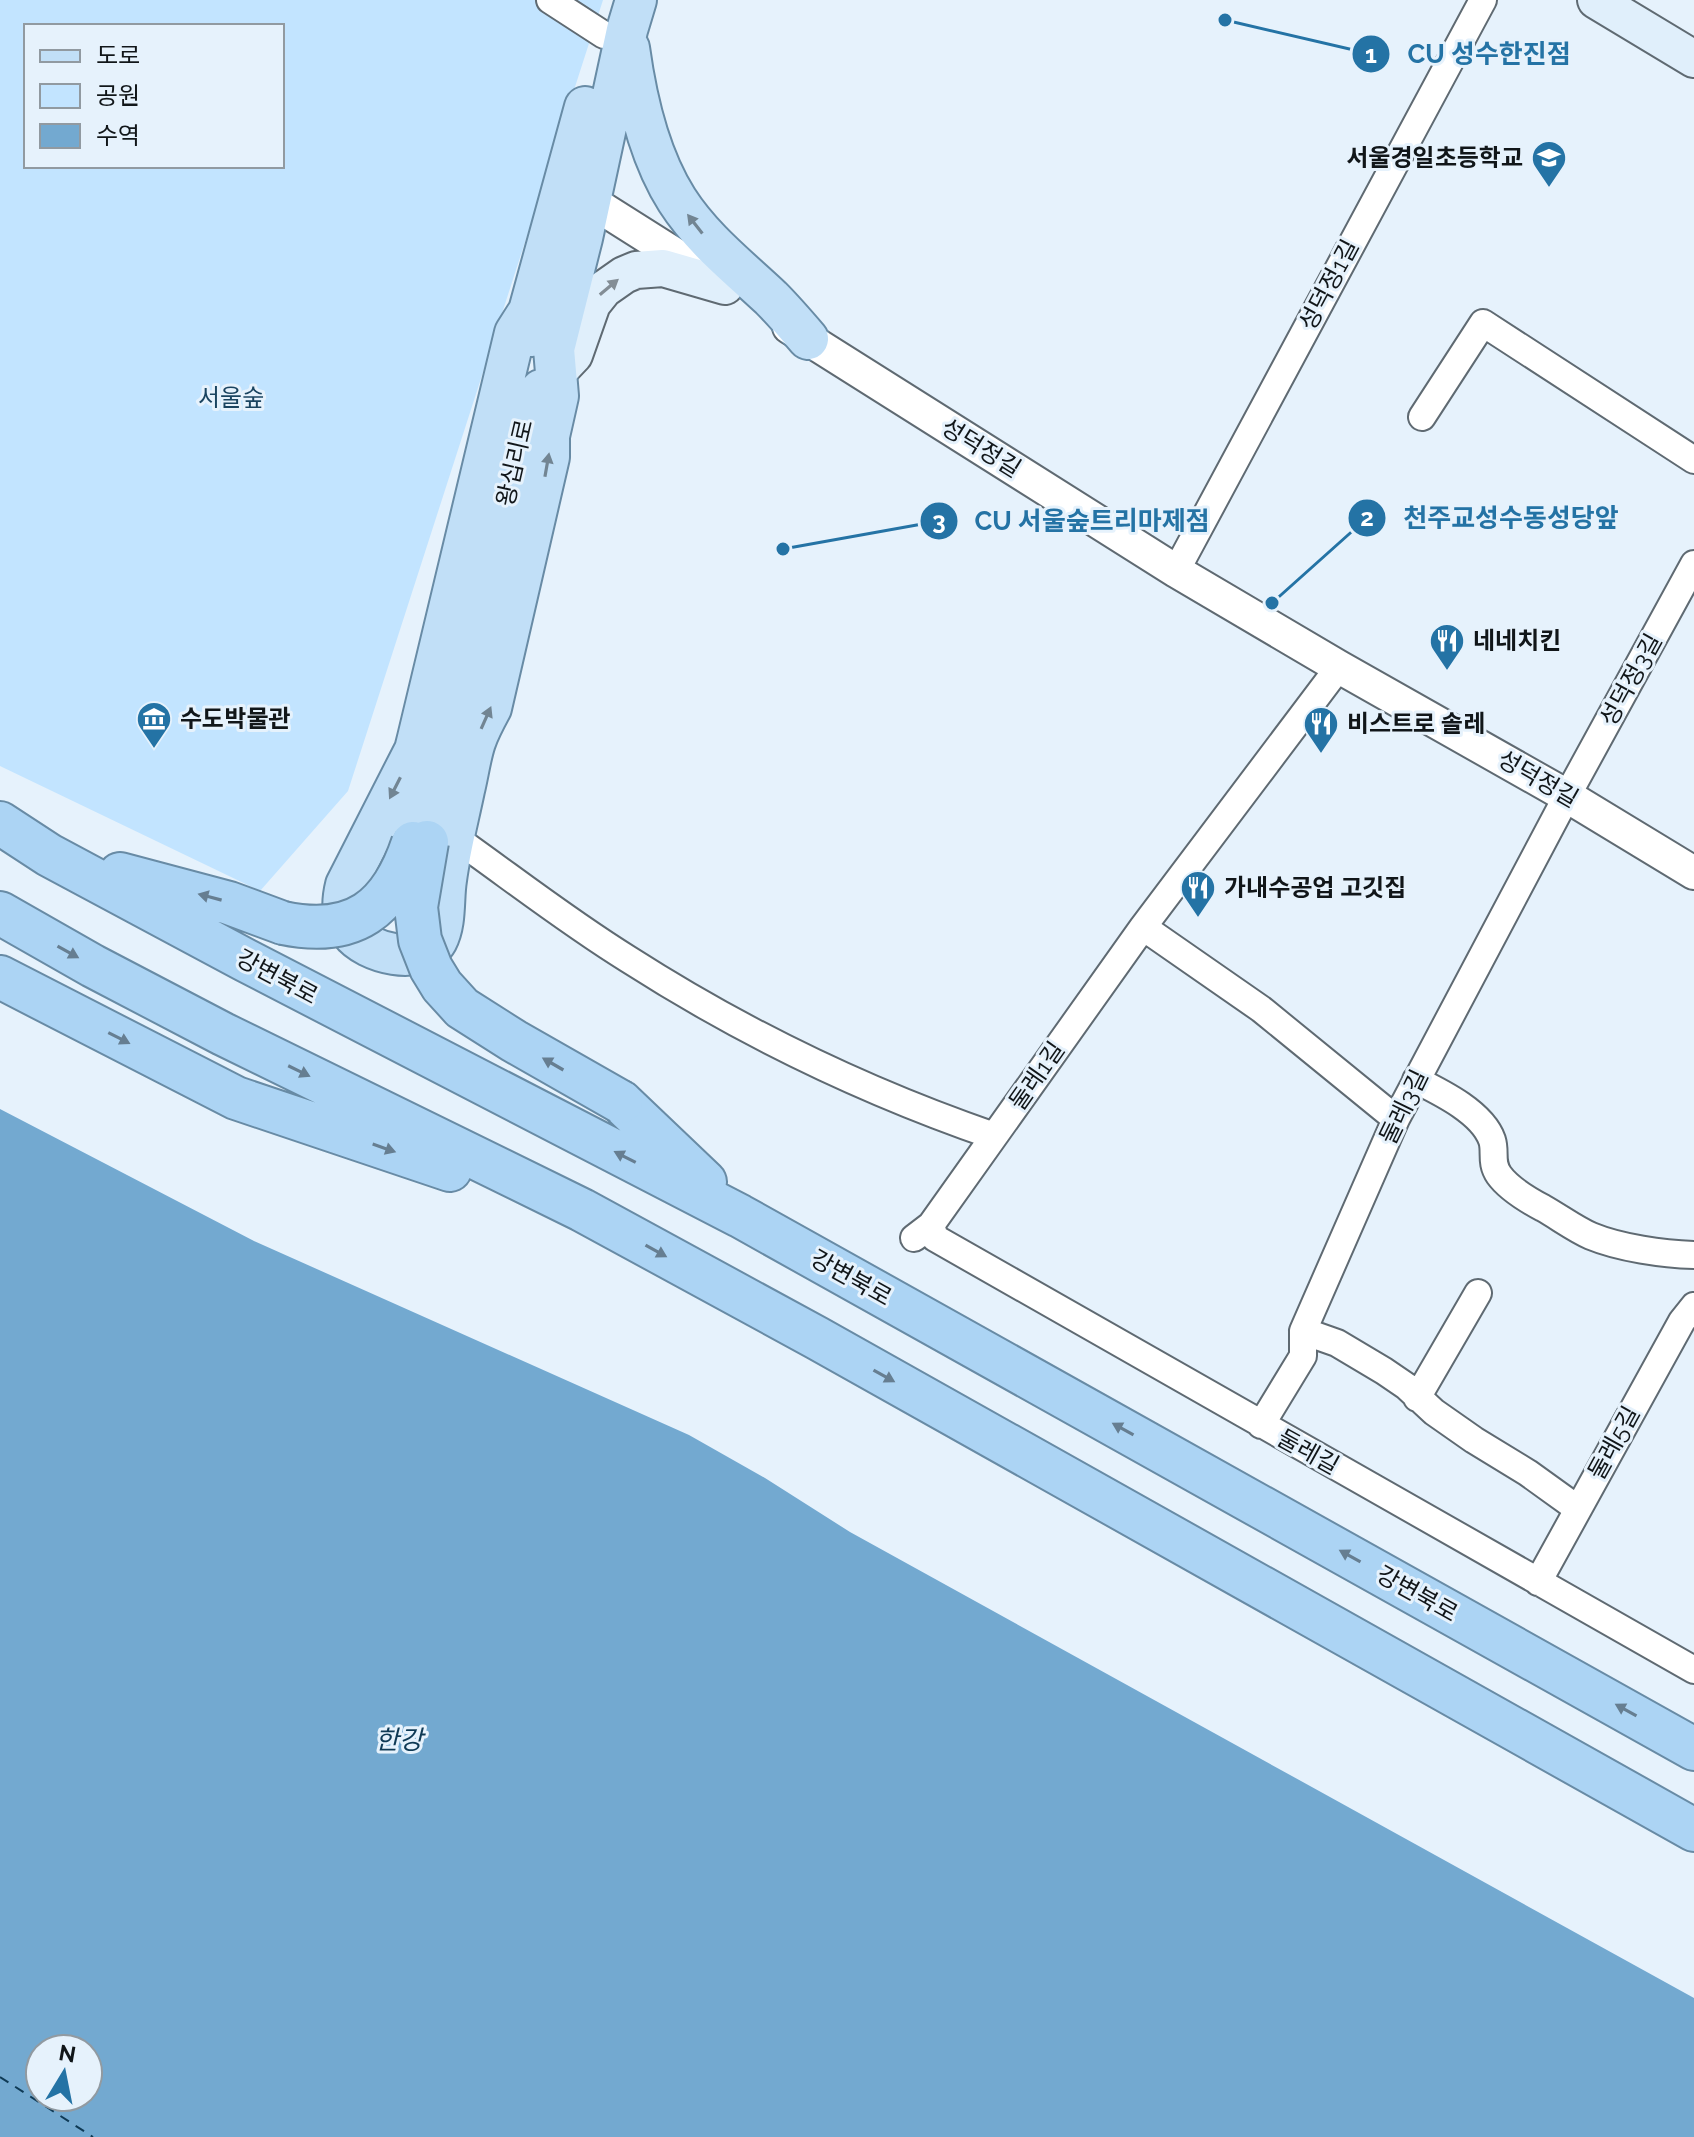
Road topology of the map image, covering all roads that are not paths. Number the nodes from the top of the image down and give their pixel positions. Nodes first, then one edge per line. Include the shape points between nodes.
1 (550, 0) edge
2 (1483, 0) edge
3 (1596, 0) edge
4 (620, 16) edge
5 (1694, 59) edge
6 (577, 193) junction
7 (725, 286) junction
8 (529, 311) junction
9 (808, 339) junction
10 (555, 375) junction
11 (1422, 417) dead end
12 (516, 430) junction
13 (1694, 460) edge
14 (1694, 564) edge
15 (1176, 571) junction
16 (1339, 667) junction
17 (1567, 796) junction
18 (0, 823) edge
19 (432, 839) junction
20 (49, 855) junction
21 (1694, 873) edge
22 (0, 913) edge
23 (1143, 927) junction
24 (0, 977) edge
25 (1416, 1080) junction
26 (1396, 1119) junction
27 (994, 1136) junction
28 (740, 1216) junction
29 (600, 1221) junction
30 (923, 1232) joint
31 (1694, 1255) edge
32 (1478, 1293) dead end
33 (1694, 1306) edge
34 (1303, 1331) junction
35 (1417, 1398) junction
36 (1261, 1425) junction
37 (1578, 1509) junction
38 (1538, 1582) junction
39 (1694, 1670) edge
40 (1694, 1749) edge
41 (1694, 1830) edge

1 - 4 street
2 - 15 street, 성덕정1길
3 - 5 main road
4 - 6 main road, 왕십리로
9 -> 4 main road via 721,254 677,201 653,151
6 - 7 street, 성덕정길
6 - 8 main road, 왕십리로
6 - 10 main road, 왕십리로 via 554,349
7 - 9 street, 성덕정길
10 -> 7 main road via 574,355 592,304 624,275 663,268
8 - 12 main road, 왕십리로 via 531,339
8 -> 19 main road via 515,333 415,750 342,900 352,933 368,945 409,956 428,951 437,939 446,880
9 - 15 street, 성덕정길
10 - 12 main road, 왕십리로 via 530,402
19 -> 10 main road via 491,708 549,457 558,396
11 - 13 street via 1483,323
12 - 19 main road, 왕십리로
14 - 17 street, 성덕정3길
15 - 16 street, 성덕정길
16 - 17 street, 성덕정길
16 - 23 street, 둘레1길
17 - 21 street, 성덕정길
17 - 25 street, 둘레3길
18 - 20 highway, 강변북로
19 -> 20 highway, bridge via 385,899 359,918 324,928 283,923 229,903
19 - 27 street via 764,1037 837,1073
28 -> 19 highway, bridge via 621,1102 462,1008 442,986 420,940 416,907
28 -> 20 highway, 강변북로
22 -> 29 highway via 210,1027
23 - 26 street via 1261,1009
23 - 27 street, 둘레1길
24 -> 29 highway via 236,1098
25 - 26 street, 둘레3길
25 - 31 street via 1448,1096 1487,1130 1499,1176 1523,1197 1591,1236
26 - 34 street, 둘레3길
27 - 30 street, 둘레1길
40 -> 28 highway, 강변북로
29 -> 41 highway
30 - 36 street, 둘레길
32 - 35 street
33 - 37 street, 둘레5길
34 - 35 street via 1347,1349
34 - 36 street, 둘레3길 via 1303,1356
35 - 37 street
36 - 38 street, 둘레길
37 - 38 street, 둘레5길
38 - 39 street, 둘레길

